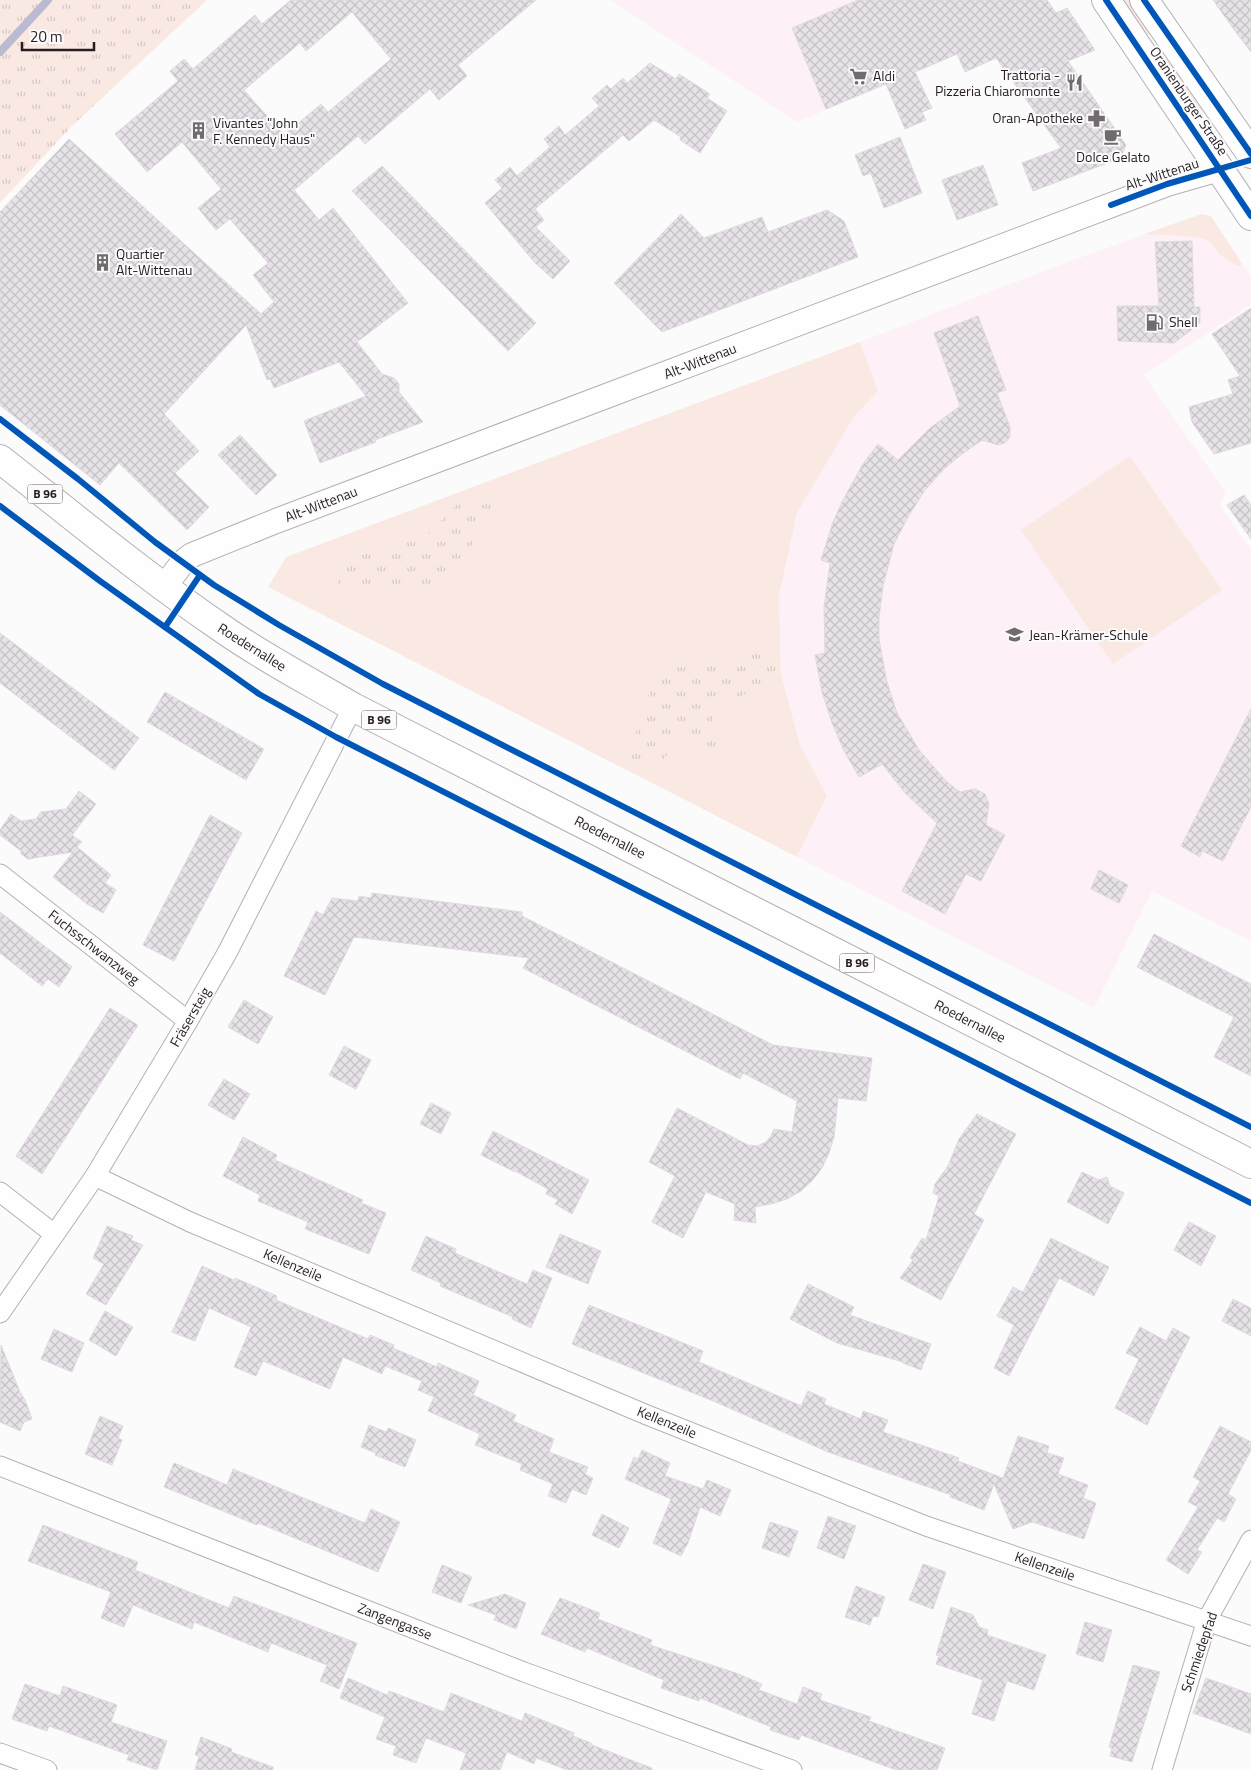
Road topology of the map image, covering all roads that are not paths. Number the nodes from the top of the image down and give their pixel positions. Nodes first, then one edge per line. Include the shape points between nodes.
1 (1106, 0) edge
2 (1144, 0) edge
3 (1251, 154) edge
4 (1251, 160) edge
5 (1219, 169) junction
6 (1251, 216) edge
7 (0, 459) edge
8 (164, 587) junction
9 (353, 707) junction
10 (0, 874) edge
11 (188, 1020) junction
12 (1251, 1164) edge
13 (95, 1176) junction
14 (0, 1192) edge
15 (54, 1234) junction
16 (0, 1313) edge
17 (0, 1466) edge
18 (1251, 1540) edge
19 (1207, 1620) junction
20 (1251, 1636) edge
21 (0, 1753) edge
22 (47, 1770) edge
23 (792, 1770) edge
24 (1162, 1770) edge

1 - 5 main road, Oranienburger Straße
2 - 3 main road, Oranienburger Straße
4 - 5 main road, Alt-Wittenau
5 - 6 main road, Oranienburger Straße
5 - 8 street, Alt-Wittenau via 1167,184 276,521 192,555
7 - 8 main road, Roedernallee / B 96
8 - 9 main road, Roedernallee / B 96 via 222,629
9 - 11 street, Fräsersteig via 227,953
9 - 12 main road, Roedernallee / B 96
10 - 11 street, Fuchsschwanzweg
11 - 13 street, Fräsersteig
13 - 15 street, Fräsersteig
13 - 19 street, Kellenzeile via 208,1230 647,1415 926,1526
14 - 15 street
15 - 16 street, Fräsersteig
17 - 23 street, Zangengasse via 524,1672
18 - 19 street, Schmiedepfad
19 - 20 street, Kellenzeile
19 - 24 street, Schmiedepfad
21 - 22 street

